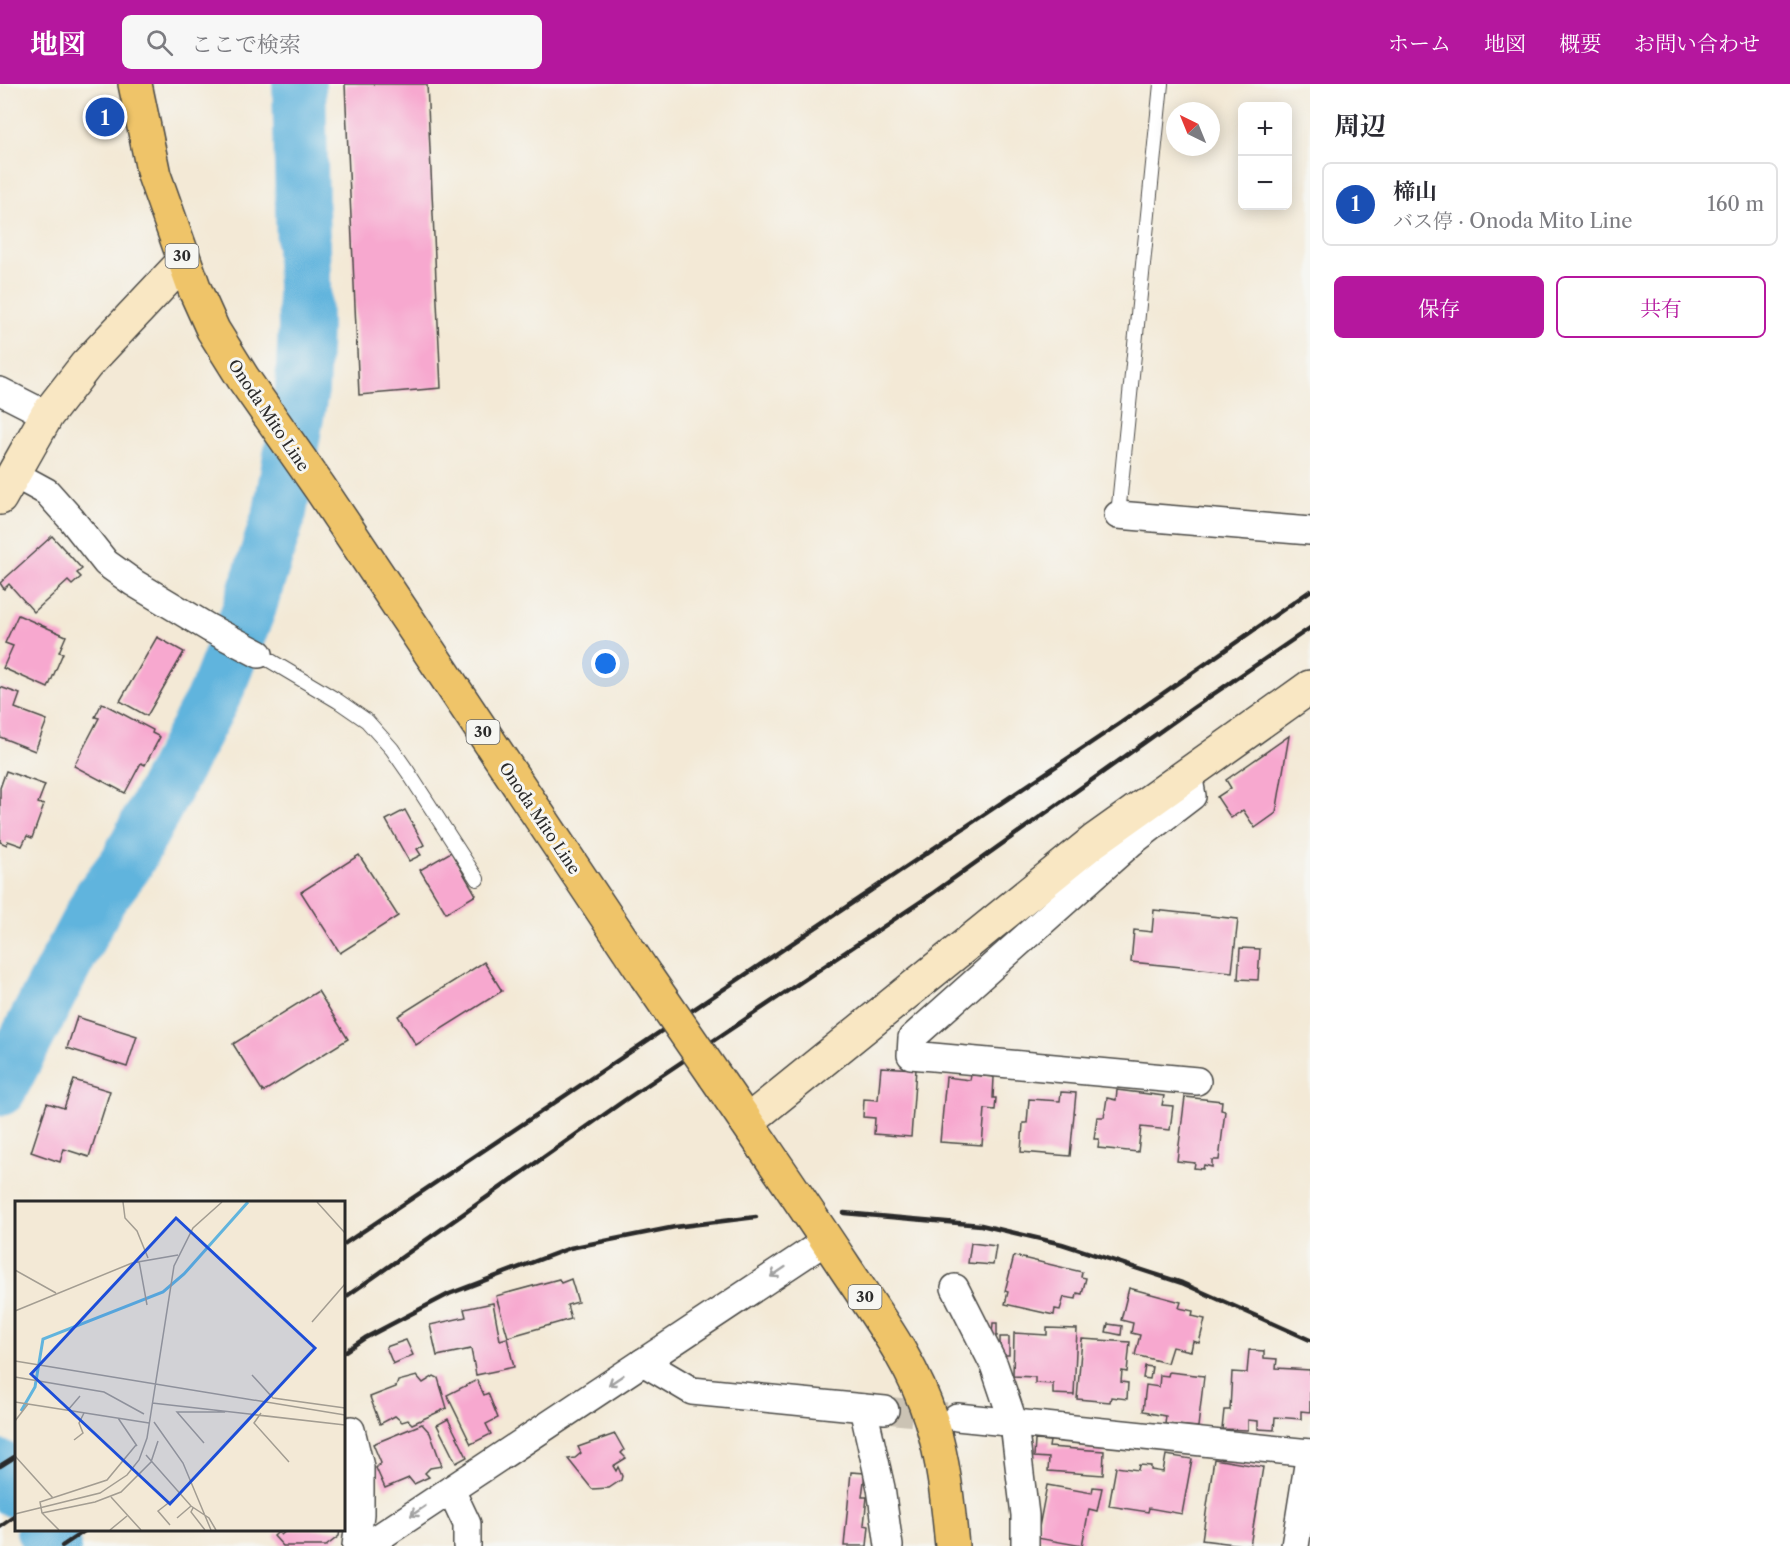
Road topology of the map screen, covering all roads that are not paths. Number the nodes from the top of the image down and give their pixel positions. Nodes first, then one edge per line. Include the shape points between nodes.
1 (135, 84) edge
2 (1161, 84) edge
3 (184, 261) junction
4 (0, 391) edge
5 (47, 415) junction
6 (7, 486) edge
7 (1118, 515) joint
8 (1310, 531) edge
9 (259, 654) joint
10 (1310, 687) edge
11 (1188, 774) junction
12 (477, 879) dead end
13 (1197, 1081) dead end
14 (747, 1122) junction
15 (827, 1240) junction
16 (955, 1288) dead end
17 (644, 1362) junction
18 (957, 1417) tunnel mouth
19 (1014, 1424) junction
20 (351, 1430) dead end
21 (1310, 1453) edge
22 (451, 1490) junction
23 (357, 1546) edge
24 (366, 1546) edge
25 (467, 1546) edge
26 (889, 1546) edge
27 (952, 1546) edge
28 (1025, 1546) edge
29 (1295, 1546) edge

1 - 3 main road, Onoda Mito Line / 30 via 154,175
2 - 7 lane
3 - 5 street via 86,365
3 - 14 main road, Onoda Mito Line / 30, bridge via 213,330 243,378
4 - 5 street
5 - 6 street
6 - 9 street via 46,492 106,563 209,628
7 - 8 street
9 - 12 lane via 367,722 392,749
10 - 11 street
11 - 13 street via 1192,796 1132,842 912,1038 911,1054
11 - 14 street via 1094,841
14 - 15 main road, Onoda Mito Line / 30
15 -> 17 street
15 - 27 main road, Onoda Mito Line / 30 via 910,1369 931,1419 943,1470
16 - 19 street via 994,1365
17 -> 22 street
17 - 26 street via 692,1391 874,1409
18 - 19 street
19 - 21 street
19 - 28 street
20 - 23 street via 360,1467
21 - 29 street
22 -> 24 street
22 - 25 street via 467,1524

